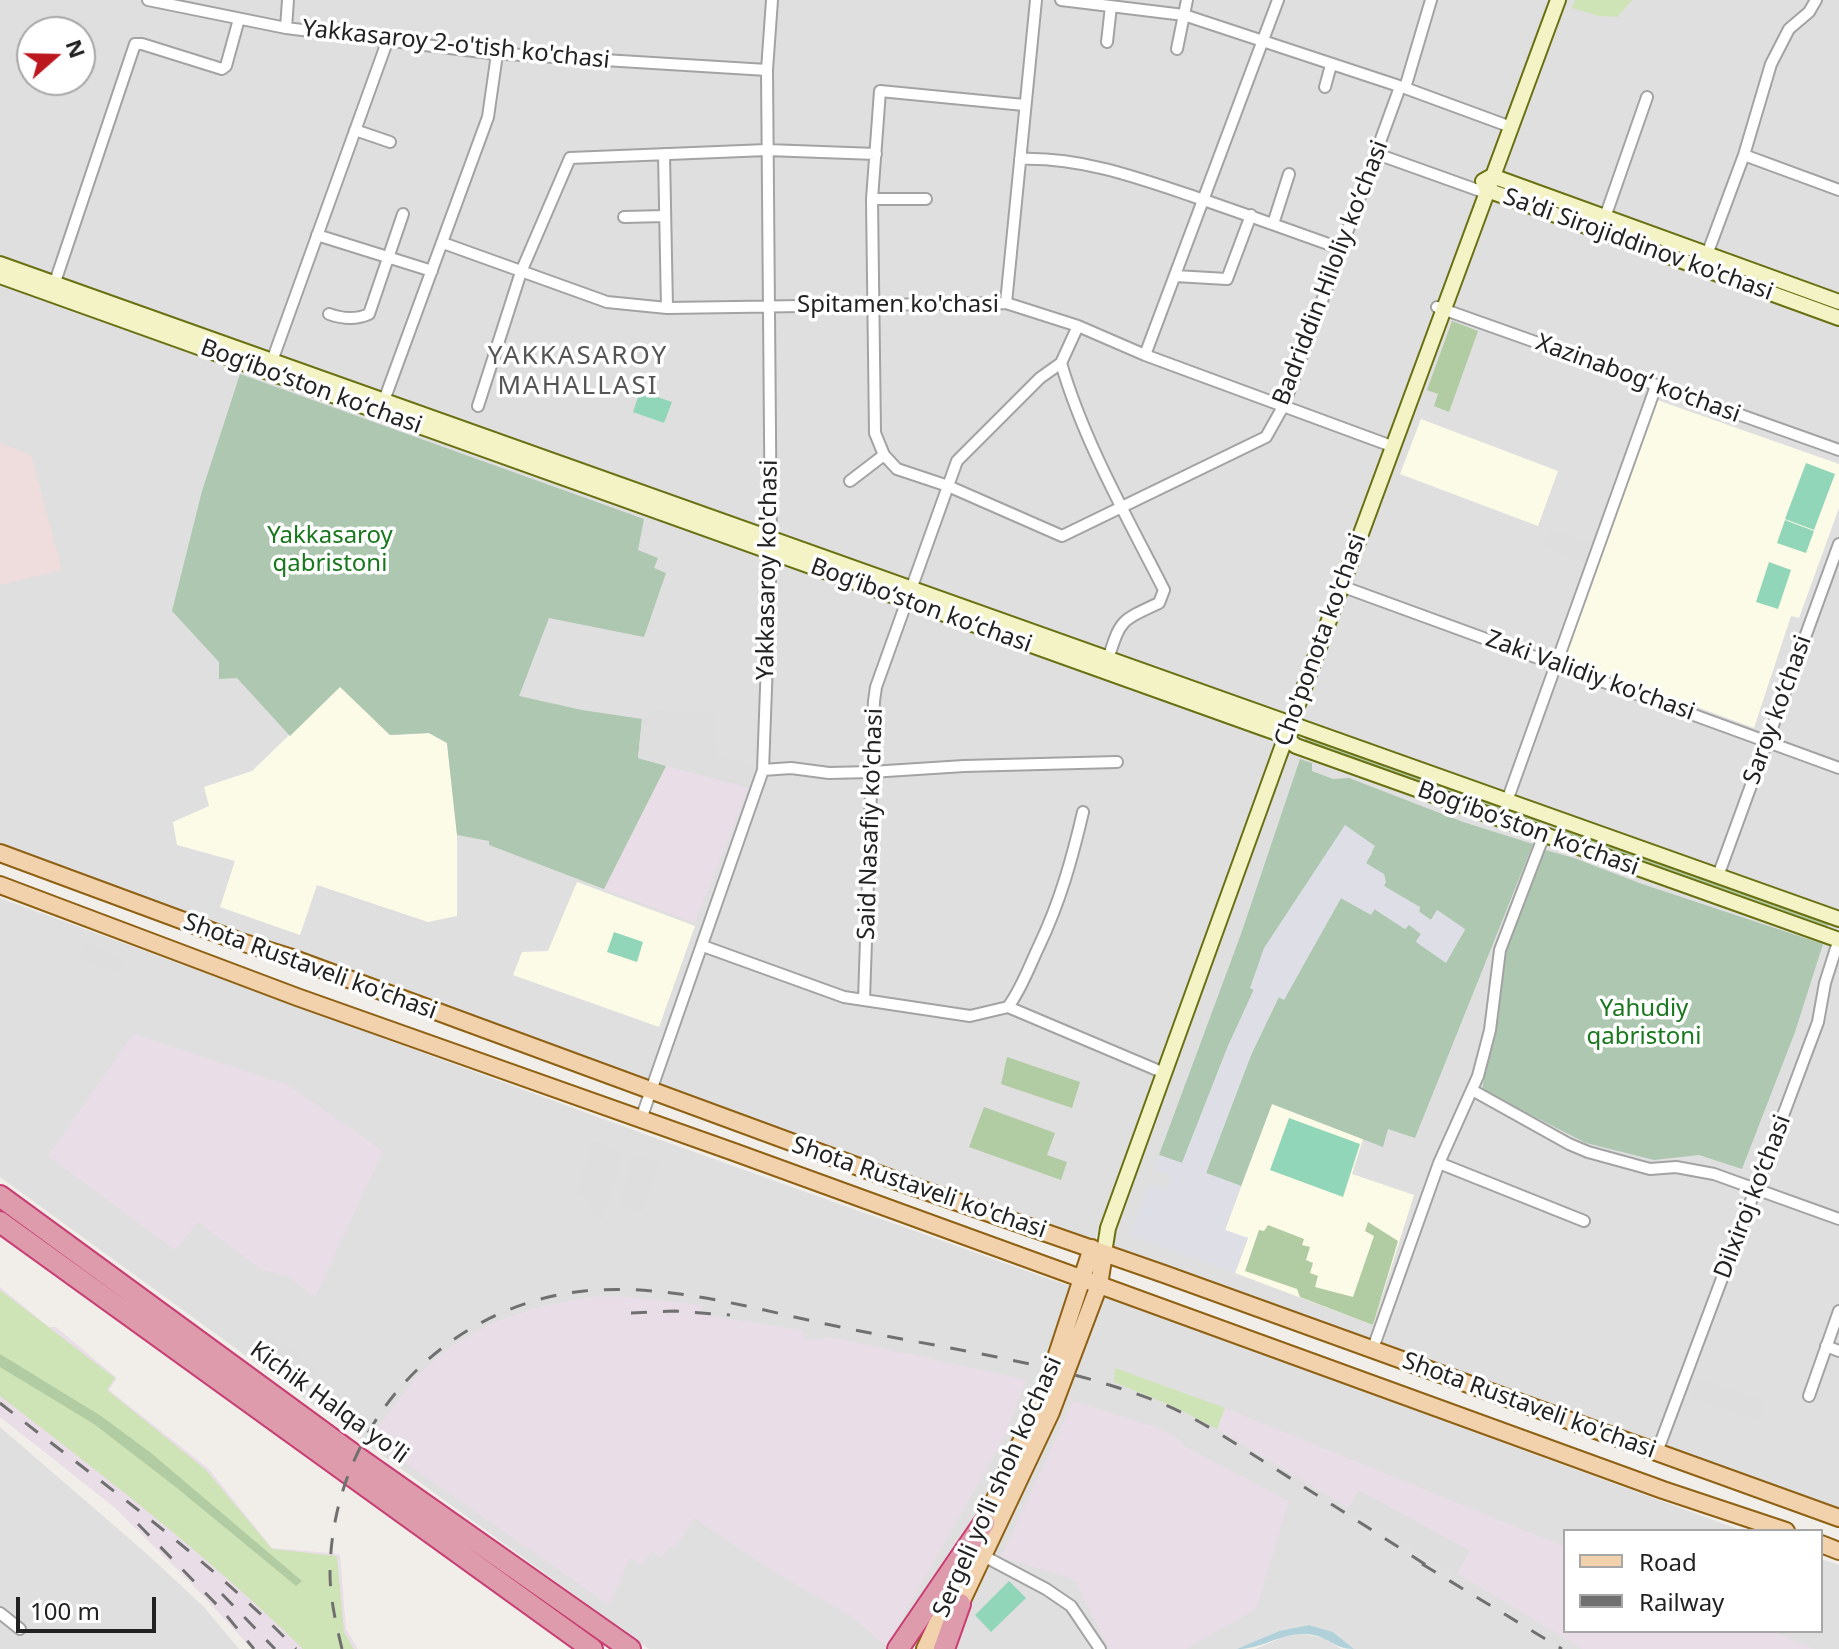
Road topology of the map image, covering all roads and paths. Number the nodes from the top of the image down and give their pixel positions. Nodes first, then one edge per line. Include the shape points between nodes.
1 (148, 0) edge
2 (288, 0) edge
3 (772, 0) edge
4 (1036, 0) edge
5 (1061, 0) edge
6 (1187, 0) edge
7 (1278, 0) edge
8 (1431, 0) edge
9 (1549, 0) edge
10 (1558, 0) edge
11 (1816, 0) edge
12 (1080, 1) edge
13 (1111, 6) junction
14 (1184, 15) junction
15 (239, 19) junction
16 (286, 28) junction
17 (1263, 40) junction
18 (387, 42) junction
19 (1107, 42) dead end
20 (1177, 49) dead end
21 (497, 54) junction
22 (1331, 65) junction
23 (767, 70) junction
24 (1325, 87) dead end
25 (1403, 87) junction
26 (1647, 97) dead end
27 (1024, 105) junction
28 (1507, 126) junction
29 (355, 130) junction
30 (390, 142) dead end
31 (767, 150) junction
32 (664, 154) junction
33 (876, 154) junction
34 (1377, 154) junction
35 (1744, 155) junction
36 (1020, 159) junction
37 (1289, 174) dead end
38 (1486, 186) junction
39 (1839, 190) edge
40 (872, 199) junction
41 (926, 199) dead end
42 (1205, 200) junction
43 (403, 214) dead end
44 (1251, 215) junction
45 (665, 216) junction
46 (624, 217) dead end
47 (1273, 224) junction
48 (1602, 224) junction
49 (317, 235) junction
50 (443, 243) junction
51 (1342, 249) junction
52 (390, 259) junction
53 (1704, 261) junction
54 (0, 264) edge
55 (432, 271) junction
56 (521, 272) junction
57 (0, 276) edge
58 (1175, 276) junction
59 (53, 289) junction
60 (1839, 302) edge
61 (1006, 303) junction
62 (873, 304) junction
63 (767, 307) junction
64 (667, 308) junction
65 (1440, 308) junction
66 (329, 314) dead end
67 (1839, 318) edge
68 (1078, 326) junction
69 (1145, 355) junction
70 (272, 361) junction
71 (1061, 363) junction
72 (1656, 386) junction
73 (1284, 405) junction
74 (478, 406) dead end
75 (382, 407) junction
76 (1390, 445) junction
77 (1839, 450) edge
78 (884, 455) junction
79 (850, 481) dead end
80 (948, 486) junction
81 (1122, 508) junction
82 (1839, 544) edge
83 (771, 546) junction
84 (1341, 586) junction
85 (908, 595) junction
86 (1557, 663) junction
87 (1106, 665) junction
88 (1285, 730) junction
89 (1767, 741) junction
90 (1117, 762) dead end
91 (1839, 768) edge
92 (763, 770) junction
93 (871, 772) junction
94 (1507, 801) junction
95 (1083, 812) dead end
96 (1551, 817) junction
97 (1544, 835) junction
98 (0, 853) edge
99 (1718, 876) junction
100 (0, 885) edge
101 (1839, 919) edge
102 (1839, 940) edge
103 (703, 946) junction
104 (864, 1000) junction
105 (1008, 1007) junction
106 (1160, 1072) junction
107 (1472, 1090) junction
108 (651, 1091) junction
109 (641, 1119) junction
110 (1439, 1163) junction
111 (1757, 1188) junction
112 (0, 1196) edge
113 (1839, 1219) edge
114 (1584, 1221) dead end
115 (0, 1222) edge
116 (1098, 1250) junction
117 (102, 1271) junction
118 (1082, 1278) junction
119 (1099, 1285) junction
120 (90, 1288) junction
121 (1839, 1311) edge
122 (1826, 1346) junction
123 (1372, 1351) junction
124 (1839, 1351) edge
125 (1061, 1367) junction
126 (1809, 1396) dead end
127 (1657, 1452) junction
128 (1839, 1518) edge
129 (984, 1523) junction
130 (1780, 1529) edge
131 (450, 1535) junction
132 (978, 1553) junction
133 (960, 1604) joint
134 (0, 1613) edge
135 (20, 1629) dead end
136 (592, 1649) edge
137 (630, 1649) edge
138 (898, 1649) edge
139 (925, 1649) edge
140 (942, 1649) edge
141 (1100, 1649) edge

1 - 15 street, Yakkasaroy 2-o'tish ko'chasi
2 - 16 street
3 - 23 street, Yakkasaroy ko'chasi
4 - 27 street
5 - 12 street
6 - 14 street
7 - 17 street
8 - 25 street, Badriddin Hiloliy koʻchasi
9 - 28 street, Cho'ponota ko'chasi
10 - 28 street, Cho'ponota ko'chasi
11 - 35 street via 1789,29 1771,64
12 - 13 street
13 - 14 street
13 - 19 street
14 - 17 street
14 - 20 street
15 - 16 street, Yakkasaroy 2-o'tish ko'chasi
15 - 59 street via 222,69 135,44
16 - 18 street, Yakkasaroy 2-o'tish ko'chasi
17 - 22 street
17 - 42 street
18 - 21 street, Yakkasaroy 2-o'tish ko'chasi
18 - 29 street
21 - 23 street, Yakkasaroy 2-o'tish ko'chasi
21 - 50 street via 488,117
22 - 24 street
22 - 25 street
23 - 31 street, Yakkasaroy ko'chasi
25 - 28 street
25 - 34 street, Badriddin Hiloliy koʻchasi
26 - 48 street
27 - 33 street via 880,91
27 - 36 street
28 - 38 street, Cho'ponota ko'chasi
29 - 30 street
29 - 49 street
31 - 32 street
31 - 33 street
31 - 63 street, Yakkasaroy ko'chasi
32 - 45 street
32 - 56 street via 566,161
33 - 40 street
34 - 38 street
34 - 51 street, Badriddin Hiloliy koʻchasi
35 - 39 street
35 - 53 street
36 - 42 street via 1120,171
36 - 61 street
37 - 47 street
38 - 48 street, Sa'di Sirojiddinov ko'chasi
38 - 65 street, Cho'ponota ko'chasi
40 - 41 street
40 - 62 street
42 - 44 street
42 - 58 street
43 - 52 street
44 - 47 street
44 - 58 street via 1227,279
45 - 46 street
45 - 64 street
47 - 51 street
48 - 53 street, Sa'di Sirojiddinov ko'chasi
49 - 52 street
49 - 70 street
50 - 55 street
50 - 56 street, Spitamen ko'chasi
51 - 73 street, Badriddin Hiloliy koʻchasi
52 - 55 street
52 - 66 street via 369,314
53 - 60 street, Sa'di Sirojiddinov ko'chasi
53 - 67 street, Sa'di Sirojiddinov ko'chasi
54 - 59 street, Bogʻiboʻston koʻchasi
55 - 75 street
56 - 64 street, Spitamen ko'chasi via 607,302
56 - 74 street
57 - 59 street, Bogʻiboʻston koʻchasi
58 - 69 street
59 - 70 street, Bogʻiboʻston koʻchasi
59 - 75 street, Bogʻiboʻston koʻchasi
61 - 62 street, Spitamen ko'chasi
61 - 68 street, Spitamen ko'chasi
62 - 63 street, Spitamen ko'chasi
62 - 78 street via 875,433
63 - 64 street, Spitamen ko'chasi
63 - 83 street, Yakkasaroy ko'chasi
65 - 72 street, Xazinabog‘ ko‘chasi
65 - 76 street, Cho'ponota ko'chasi
68 - 69 street, Spitamen ko'chasi
68 - 71 street, Said Nasafiy ko'chasi
69 - 73 street, Spitamen ko'chasi
70 - 75 street, Bogʻiboʻston koʻchasi
71 - 80 street, Said Nasafiy ko'chasi via 957,461
71 - 81 street via 1070,395
72 - 77 street, Xazinabog‘ ko‘chasi
72 - 86 street
73 - 76 street, Spitamen ko'chasi
73 - 81 street, Badriddin Hiloliy koʻchasi via 1266,437
75 - 83 street, Bogʻiboʻston koʻchasi
76 - 84 street, Cho'ponota ko'chasi
76 - 88 street, Cho'ponota ko'chasi
78 - 79 street
78 - 80 street, Badriddin Hiloliy koʻchasi via 897,469
80 - 81 street, Badriddin Hiloliy koʻchasi via 1062,536
80 - 85 street, Said Nasafiy ko'chasi
81 - 87 street via 1164,590 1159,603 1117,628
82 - 89 street, Saroy ko‘chasi
83 - 85 street, Bogʻiboʻston koʻchasi
83 - 92 street, Yakkasaroy ko'chasi
84 - 86 street, Zaki Validiy ko'chasi
84 - 88 street, Cho'ponota ko'chasi
85 - 87 street, Bogʻiboʻston koʻchasi
85 - 93 street, Said Nasafiy ko'chasi via 876,687
86 - 89 street, Zaki Validiy ko'chasi
86 - 94 street
87 - 88 street, Bogʻiboʻston koʻchasi
88 - 94 street, Bogʻiboʻston koʻchasi
88 - 97 street, Bogʻiboʻston koʻchasi via 1296,746
88 - 106 street, Cho'ponota ko'chasi
89 - 91 street, Zaki Validiy ko'chasi
89 - 99 street, Saroy ko‘chasi
90 - 93 street
92 - 93 street
92 - 103 street, Yakkasaroy ko'chasi
93 - 104 street, Said Nasafiy ko'chasi
94 - 96 street, Bogʻiboʻston koʻchasi
95 - 105 street via 1051,923
96 - 97 street
96 - 99 street, Bogʻiboʻston koʻchasi
97 - 102 street, Bogʻiboʻston koʻchasi
97 - 107 street via 1506,930 1486,1046
98 - 108 main road, Shota Rustaveli ko'chasi
99 - 101 street, Bogʻiboʻston koʻchasi
100 - 109 main road, Shota Rustaveli ko'chasi
102 - 111 street, Dilxiroj ko‘chasi via 1818,1022
103 - 104 street
103 - 108 street, Yakkasaroy ko'chasi
104 - 105 street via 970,1016
105 - 106 street
106 - 116 street, Cho'ponota ko'chasi
107 - 110 street
107 - 111 street via 1596,1155 1650,1169 1688,1169
108 - 109 street, Yakkasaroy ko'chasi
108 - 116 main road, Shota Rustaveli ko'chasi
109 - 118 main road, Shota Rustaveli ko'chasi
110 - 114 street
110 - 123 street
111 - 113 street
111 - 127 street, Dilxiroj ko‘chasi
112 - 117 highway, Kichik Halqa yo'li
115 - 120 highway, Kichik Halqa yo'li
116 - 118 main road, Cho'ponota ko'chasi
116 - 119 main road, Cho'ponota ko'chasi
116 - 123 main road, Shota Rustaveli ko'chasi
117 - 120 highway
117 - 131 highway, Kichik Halqa yo'li
118 - 119 main road, Shota Rustaveli ko'chasi
118 - 125 main road, Sergeli yo‘li shoh ko‘chasi
119 - 125 main road, Sergeli yo‘li shoh ko‘chasi
119 - 130 main road, Shota Rustaveli ko'chasi
120 - 131 highway, Kichik Halqa yo'li
121 - 122 street
122 - 124 street
122 - 126 street
123 - 127 main road, Shota Rustaveli ko'chasi
125 - 129 main road, Sergeli yo‘li shoh ko‘chasi
125 - 132 main road, Sergeli yo‘li shoh ko‘chasi via 1042,1433
127 - 128 main road, Shota Rustaveli ko'chasi
129 - 132 main road, Sergeli yo‘li shoh ko‘chasi
129 - 138 highway
131 - 136 highway, Kichik Halqa yo'li
131 - 137 highway, Kichik Halqa yo'li
132 - 133 main road, Sergeli yo‘li shoh ko‘chasi
132 - 139 main road, Sergeli yo‘li shoh ko‘chasi
132 - 141 street via 1071,1606
133 - 140 highway
134 - 135 street

